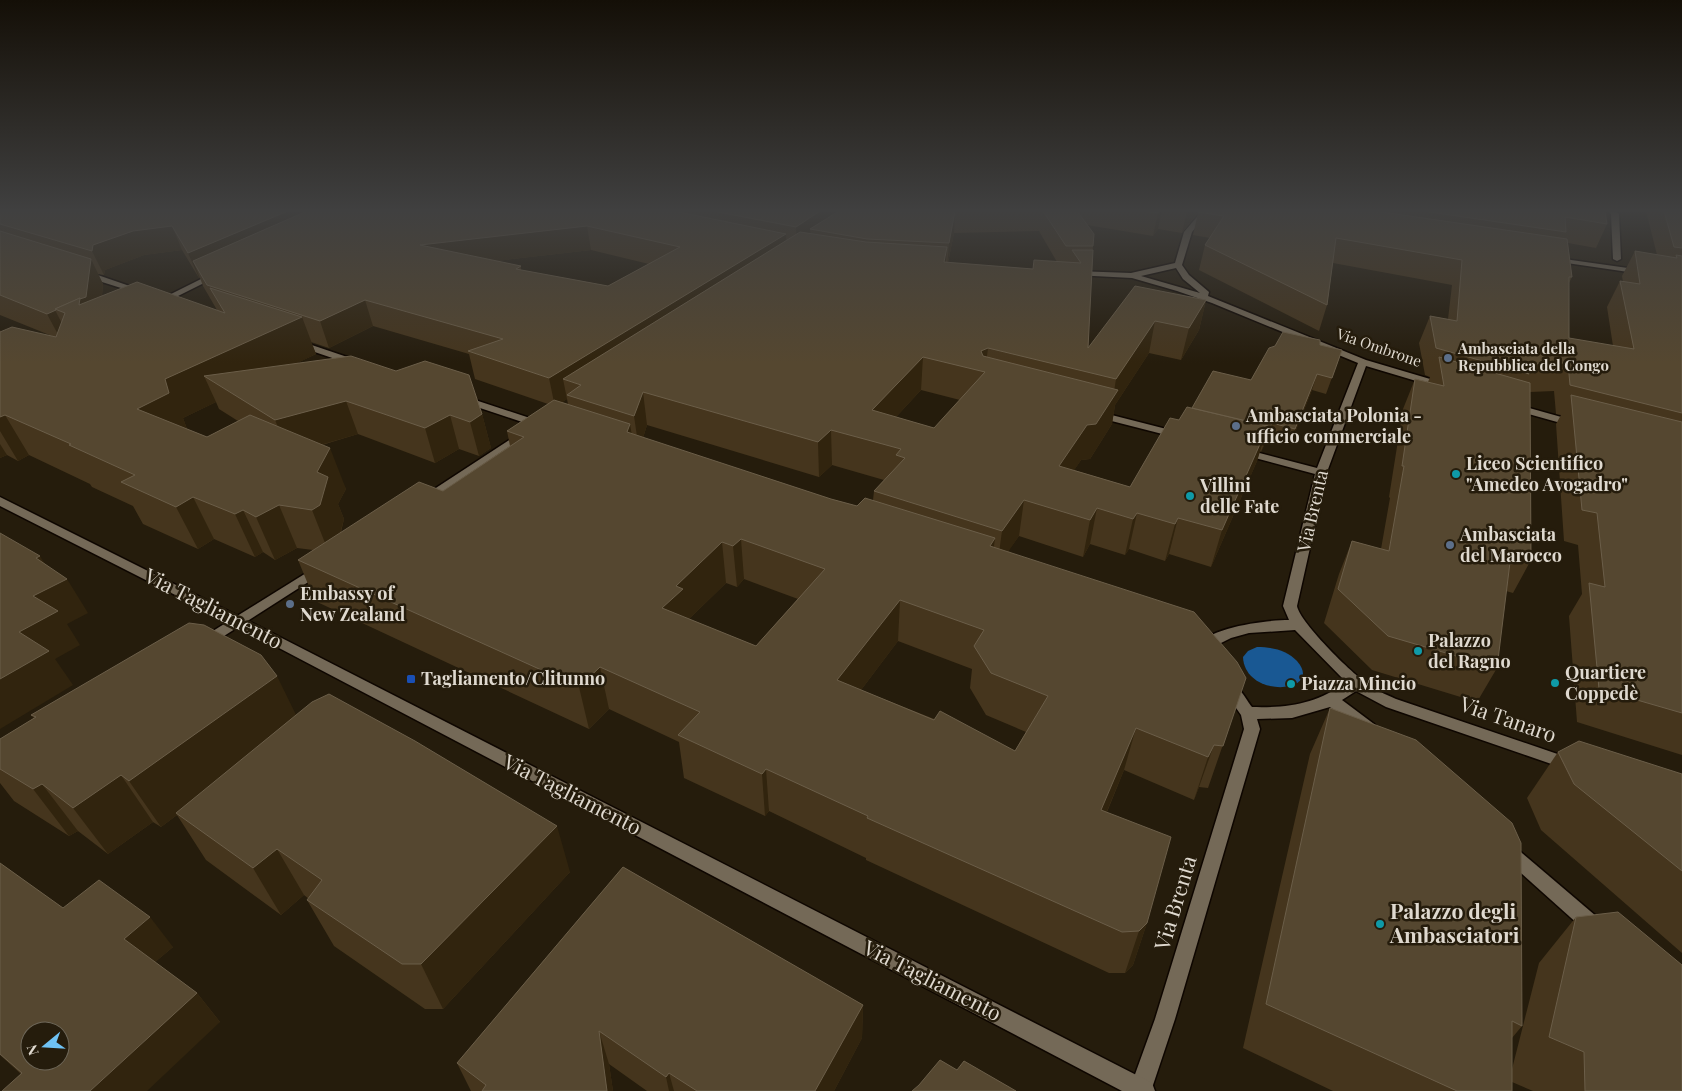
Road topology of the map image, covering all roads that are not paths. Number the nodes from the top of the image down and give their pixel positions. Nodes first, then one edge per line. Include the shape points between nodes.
1 (1179, 262) edge
2 (1577, 262) edge
3 (1178, 265) junction
4 (74, 270) edge
5 (229, 270) edge
6 (1068, 273) edge
7 (1654, 274) edge
8 (1132, 276) junction
9 (165, 299) junction
10 (1214, 301) junction
11 (184, 305) edge
12 (148, 307) edge
13 (287, 340) edge
14 (1364, 362) junction
15 (362, 365) edge
16 (1458, 390) edge
17 (455, 396) edge
18 (1505, 404) edge
19 (1088, 412) edge
20 (1588, 428) edge
21 (1192, 438) edge
22 (1229, 448) edge
23 (1321, 472) junction
24 (0, 501) edge
25 (416, 505) edge
26 (333, 560) edge
27 (237, 622) junction
28 (1299, 625) junction
29 (1187, 640) edge
30 (193, 650) edge
31 (1222, 680) edge
32 (1356, 684) junction
33 (1333, 700) junction
34 (1250, 721) junction
35 (1384, 740) edge
36 (1582, 769) edge
37 (1494, 839) edge
38 (1607, 938) edge
39 (1142, 1090) edge

1 - 3 street
2 - 7 street
3 - 8 street
3 - 10 street, Via Ombrone via 1190,281
4 - 9 street
5 - 9 street
6 - 8 street
8 - 10 street, Via Ombrone
9 - 11 street
9 - 12 street
10 - 14 street, Via Ombrone
13 - 15 street
14 - 16 street, Via Ombrone
14 - 23 street, Via Brenta
17 - 25 street via 546,424
18 - 20 street
19 - 21 street
22 - 23 street
23 - 28 street, Via Brenta via 1290,606
24 - 27 street, Via Tagliamento
26 - 27 street
27 - 30 street
27 - 39 street, Via Tagliamento
28 - 29 street via 1243,628 1227,633 1202,654
28 - 32 street
31 - 34 street
32 - 33 street
32 - 36 street, Via Tanaro via 1376,697
33 - 34 street via 1316,708
33 - 35 street
34 - 39 street, Via Brenta
37 - 38 street

